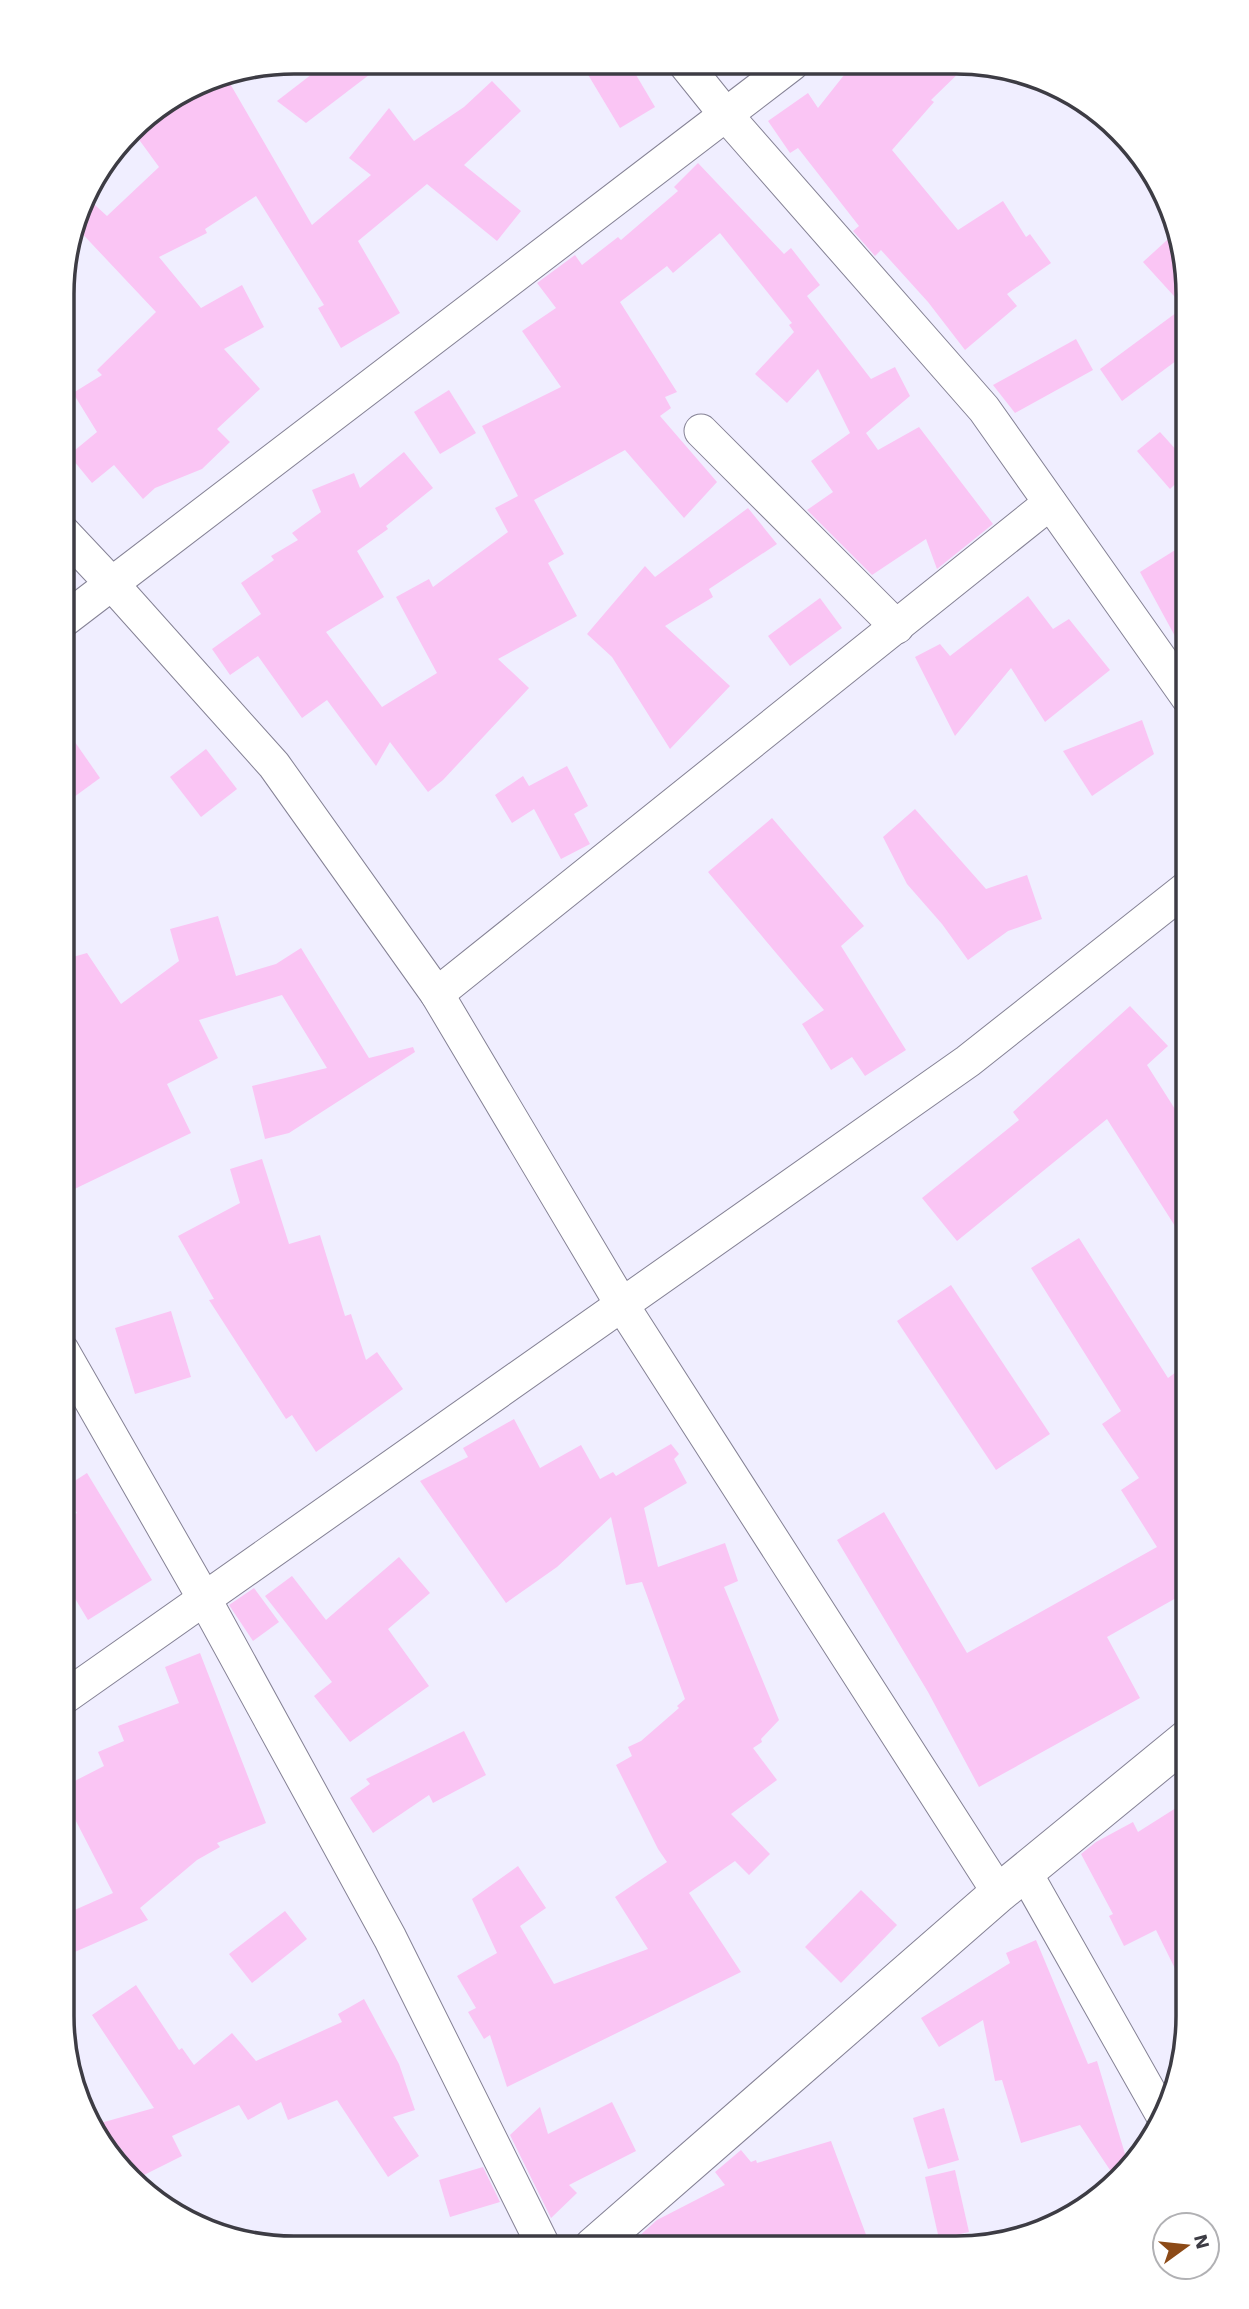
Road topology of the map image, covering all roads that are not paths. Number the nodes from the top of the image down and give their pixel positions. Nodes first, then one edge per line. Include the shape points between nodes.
1 (693, 73) edge
2 (780, 73) edge
3 (726, 115) junction
4 (701, 431) dead end
5 (1051, 503) junction
6 (73, 543) edge
7 (112, 584) junction
8 (73, 613) edge
9 (897, 627) junction
10 (1176, 681) edge
11 (1176, 897) edge
12 (437, 994) junction
13 (622, 1305) junction
14 (73, 1369) edge
15 (205, 1600) junction
16 (73, 1691) edge
17 (1175, 1749) edge
18 (1012, 1882) junction
19 (1156, 2105) edge
20 (539, 2236) edge
21 (606, 2236) edge

1 - 3 street
2 - 3 street
3 - 5 street via 984,409
3 - 7 street
4 - 9 street
5 - 9 street
5 - 10 street
6 - 7 street
7 - 8 street
7 - 12 street via 274,765
9 - 12 street
11 - 13 street via 968,1061
12 - 13 street
13 - 15 street
13 - 18 street
14 - 15 street
15 - 16 street
15 - 20 street via 390,1938
17 - 18 street
18 - 19 street
18 - 21 street

